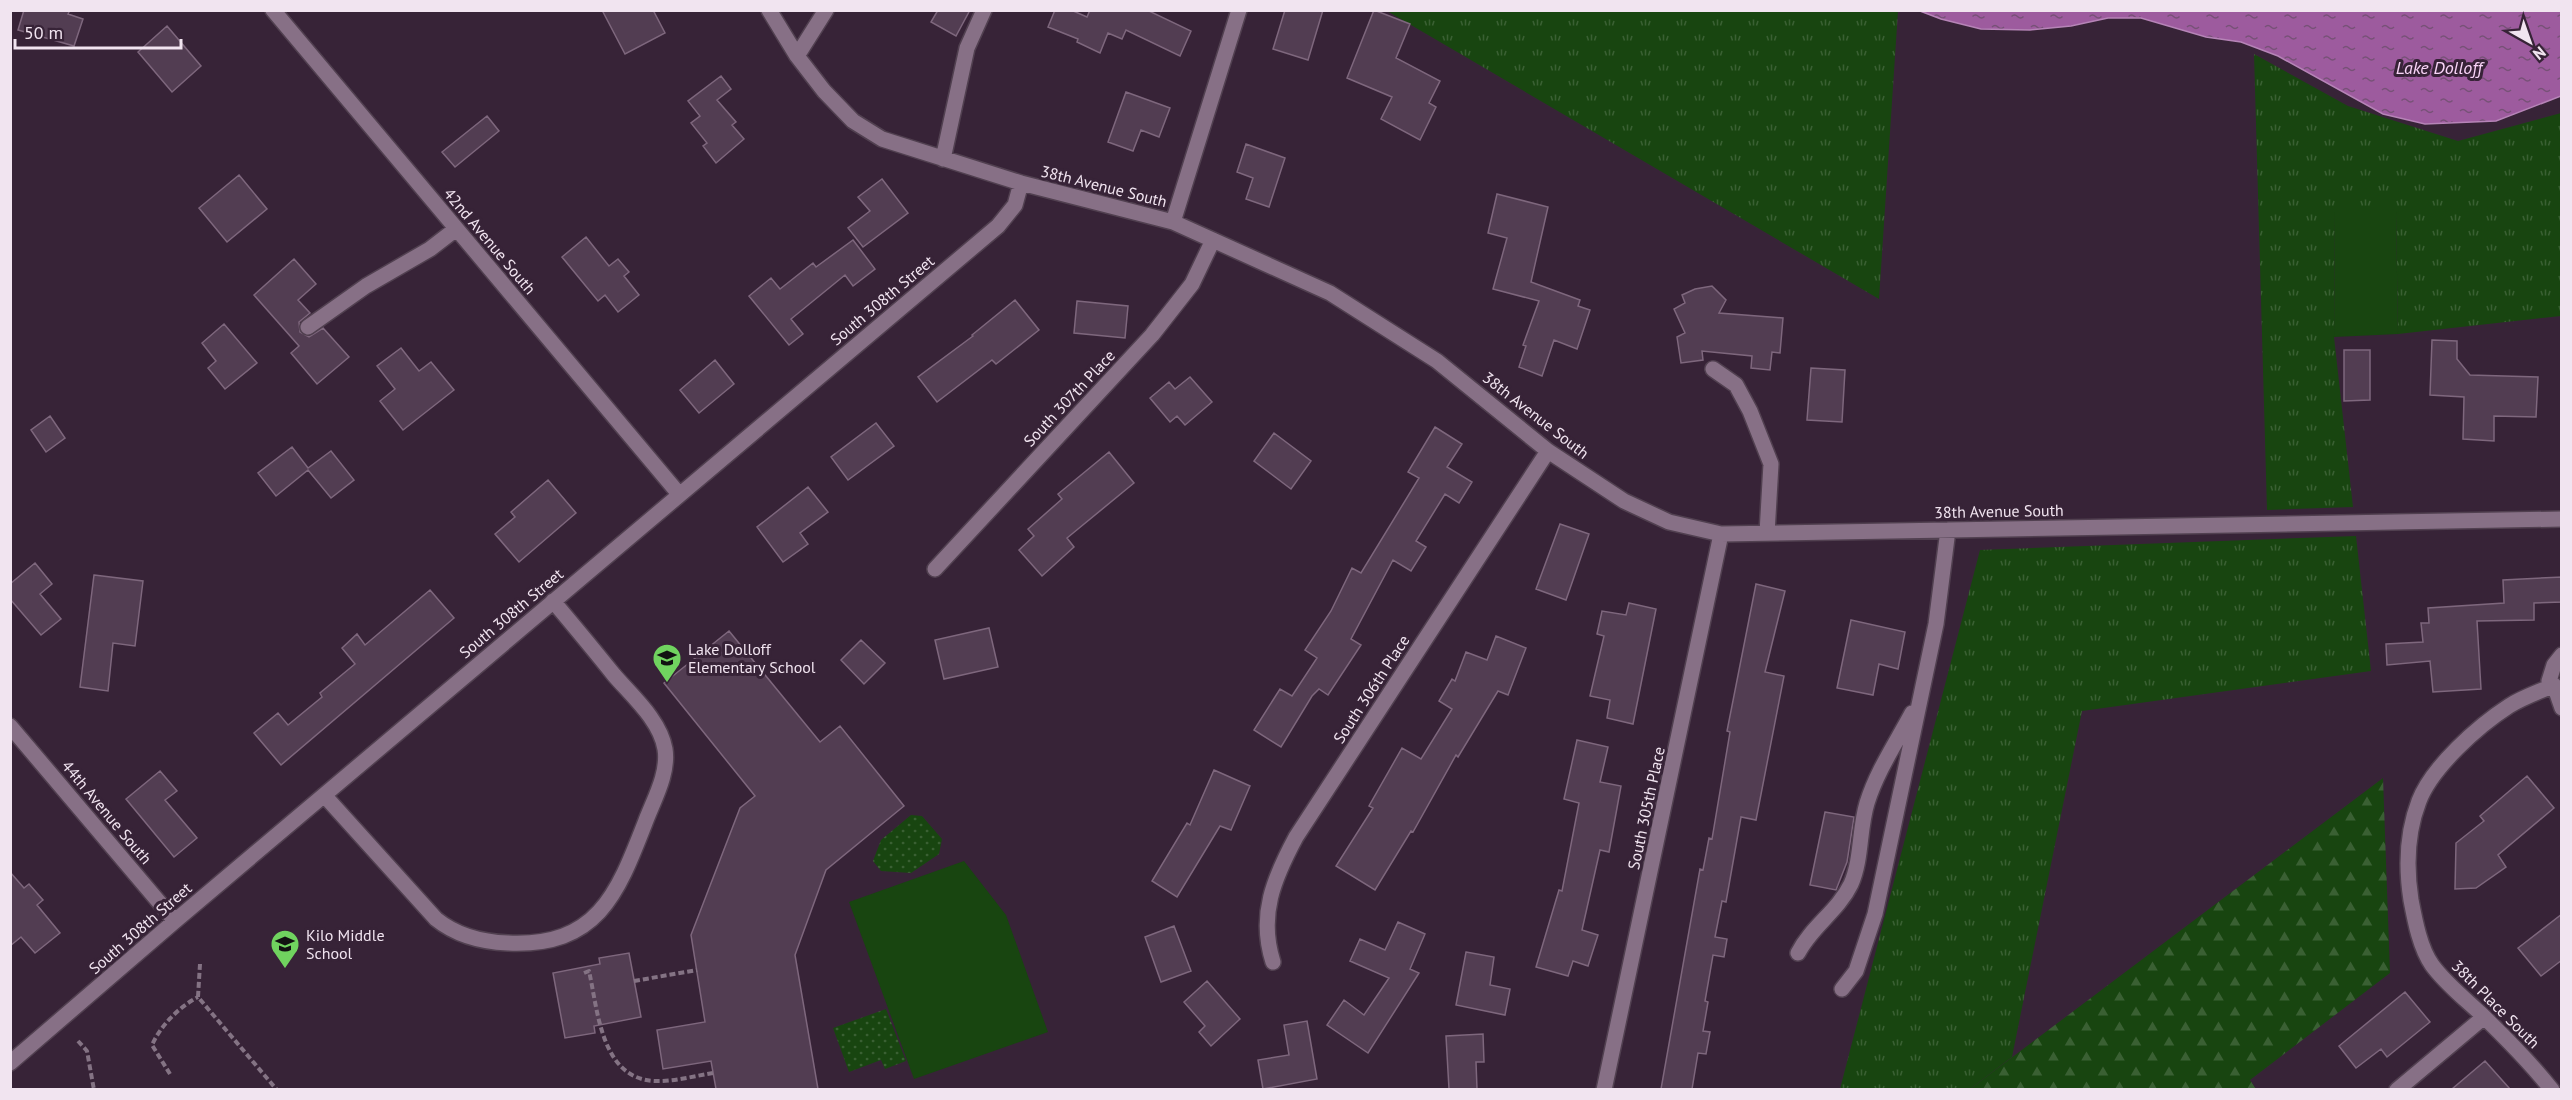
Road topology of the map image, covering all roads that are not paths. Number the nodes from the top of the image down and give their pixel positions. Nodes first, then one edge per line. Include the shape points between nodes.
1 (273, 10) edge
2 (769, 10) edge
3 (826, 10) edge
4 (984, 10) edge
5 (1239, 10) edge
6 (797, 56) junction
7 (944, 159) junction
8 (1022, 183) junction
9 (1173, 222) junction
10 (456, 229) junction
11 (1213, 240) junction
12 (308, 327) dead end
13 (1713, 369) dead end
14 (1548, 451) junction
15 (679, 494) junction
16 (2562, 519) edge
17 (1948, 530) junction
18 (1767, 533) junction
19 (1721, 534) junction
20 (935, 569) dead end
21 (553, 601) junction
22 (2562, 655) edge
23 (2554, 685) junction
24 (1920, 700) junction
25 (2562, 708) edge
26 (10, 726) edge
27 (324, 795) junction
28 (175, 921) junction
29 (1798, 953) dead end
30 (1273, 962) dead end
31 (1842, 989) dead end
32 (2484, 1017) junction
33 (10, 1063) edge
34 (1604, 1089) edge
35 (2397, 1089) edge
36 (2552, 1089) edge

1 - 10 street, 42nd Avenue South
2 - 6 street, 38th Avenue South
3 - 6 street
4 - 7 street via 967,48
5 - 9 street
6 - 7 street, 38th Avenue South via 853,121 882,139
7 - 8 street, 38th Avenue South
8 - 9 street, 38th Avenue South
8 - 15 street, South 308th Street via 1015,205 998,226
9 - 11 street, 38th Avenue South
10 - 12 street
10 - 15 street, 42nd Avenue South
11 - 14 street, 38th Avenue South via 1330,293 1383,325 1437,361
11 - 20 street, South 307th Place via 1192,284 1152,335
13 - 18 street via 1736,385 1771,464
14 - 19 street, 38th Avenue South via 1649,514
14 - 30 street, South 306th Place via 1296,837 1275,878 1267,912
15 - 21 street, South 308th Street
16 - 17 street, 38th Avenue South
17 - 18 street, 38th Avenue South
17 - 24 street via 1936,624
18 - 19 street, 38th Avenue South
19 - 34 street, South 305th Place
21 - 27 street, South 308th Street
21 - 27 street via 654,723 665,752 660,784 624,878 586,924 534,944 497,943 456,932 436,919
22 - 23 street via 2549,681
23 - 25 street
23 - 32 street, 38th Place South via 2510,705 2469,738 2432,779 2415,813 2408,860 2409,886 2421,940 2431,964
24 - 29 street via 1875,777 1851,884
24 - 31 street via 1875,914 1856,971
26 - 28 street, 44th Avenue South
27 - 28 street, South 308th Street
28 - 33 street, South 308th Street
32 - 35 street
32 - 36 street, 38th Place South

